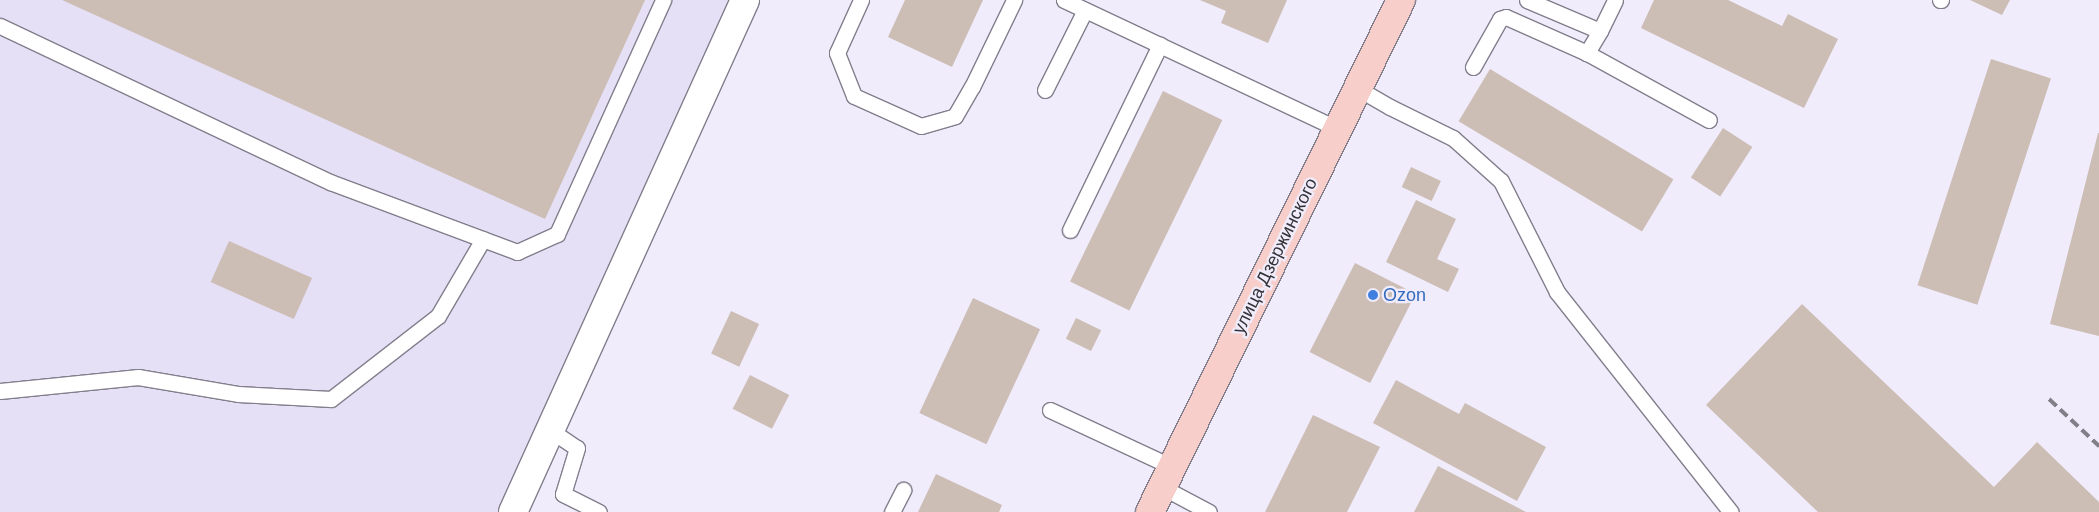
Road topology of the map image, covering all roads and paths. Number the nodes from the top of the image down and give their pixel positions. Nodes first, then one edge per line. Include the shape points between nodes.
1 (663, 0) edge
2 (745, 0) edge
3 (861, 0) edge
4 (1014, 0) edge
5 (1064, 0) edge
6 (1401, 0) edge
7 (1527, 0) edge
8 (1615, 0) edge
9 (1085, 10) junction
10 (0, 26) edge
11 (1600, 31) junction
12 (1160, 45) junction
13 (1587, 53) junction
14 (1472, 66) dead end
15 (1357, 88) junction
16 (1046, 90) dead end
17 (1708, 120) dead end
18 (1338, 129) junction
19 (1070, 230) dead end
20 (483, 239) junction
21 (0, 391) edge
22 (1050, 410) dead end
23 (550, 430) junction
24 (1167, 477) junction
25 (903, 490) dead end
26 (513, 512) edge
27 (599, 512) edge
28 (892, 512) edge
29 (1150, 512) edge
30 (1209, 512) edge
31 (1731, 512) edge

1 - 20 lane via 557,234 517,252
2 - 23 street
3 - 4 lane via 837,53 854,96 920,126 955,116
5 - 9 lane
6 - 15 main road, улица Дзержинского
7 - 11 lane
8 - 11 lane
9 - 12 lane
9 - 16 lane
10 - 20 lane via 330,182
11 - 13 lane
12 - 18 lane
12 - 19 lane
13 - 14 lane via 1506,17 1500,19
13 - 17 lane
15 - 18 main road, улица Дзержинского
15 - 31 lane via 1453,138 1501,181 1557,292
18 - 24 main road, улица Дзержинского
20 - 21 lane via 438,316 331,400 238,394 138,376
22 - 24 lane
23 - 26 street
23 - 27 lane via 577,448 562,494
24 - 29 main road, улица Дзержинского
24 - 30 lane
25 - 28 lane

